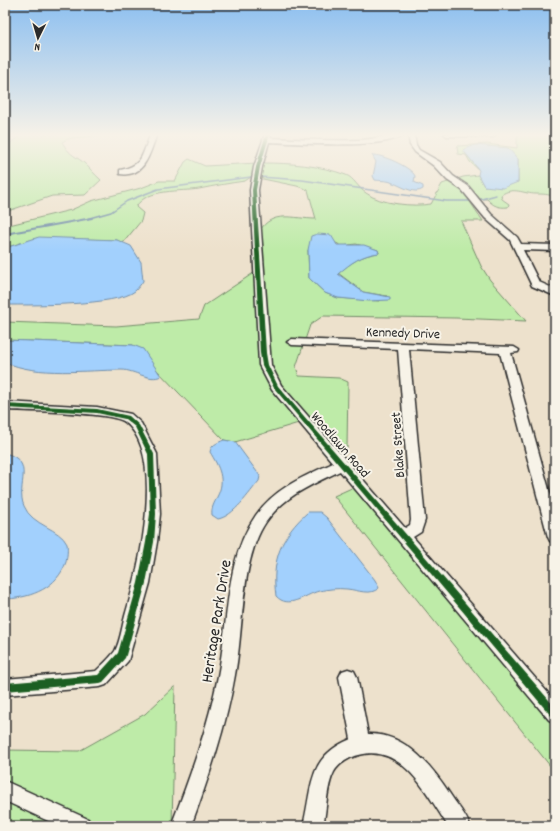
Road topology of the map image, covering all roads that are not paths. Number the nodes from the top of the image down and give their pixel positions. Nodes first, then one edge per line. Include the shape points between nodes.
1 (257, 173) edge
2 (445, 173) edge
3 (519, 247) junction
4 (555, 248) edge
5 (555, 293) edge
6 (292, 342) dead end
7 (403, 346) junction
8 (5, 406) edge
9 (342, 464) junction
10 (404, 536) junction
11 (555, 538) edge
12 (348, 677) dead end
13 (5, 687) edge
14 (555, 714) edge
15 (361, 743) junction
16 (5, 791) edge
17 (81, 826) edge
18 (181, 826) edge
19 (312, 826) edge
20 (460, 826) edge

1 - 9 street, Woodlawn Road via 254,190 265,365 276,387
2 - 3 street via 465,188
3 - 4 street
3 - 5 street via 535,284
6 - 7 street, Kennedy Drive
7 - 10 street, Blake Street via 418,520 416,528
7 - 11 street, Kennedy Drive via 509,350
8 - 13 street via 97,411 127,417 137,426 151,454 153,514 142,583 122,655 100,679
9 - 10 street, Woodlawn Road
9 - 18 street, Heritage Park Drive via 299,486 274,503 249,543 242,563 227,674 214,731
10 - 14 street, Woodlawn Road
12 - 15 street
15 - 19 street via 341,753 328,765
15 - 20 street via 401,751 419,766
16 - 17 street

